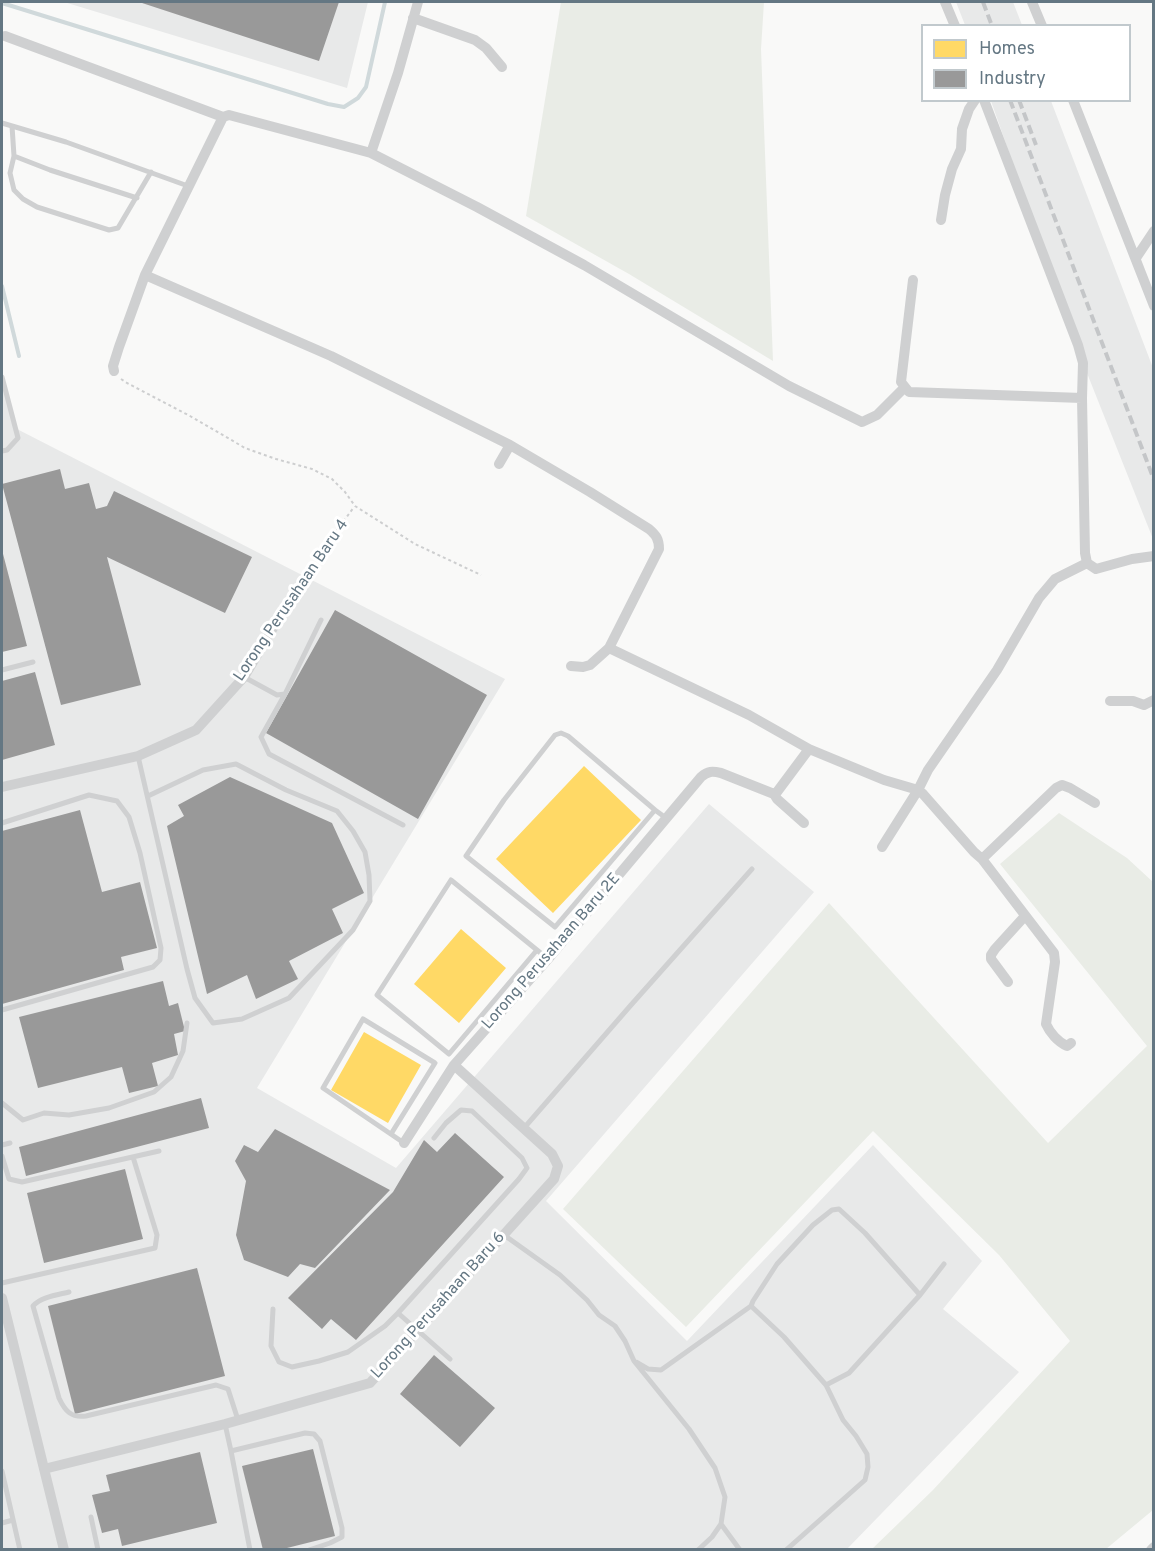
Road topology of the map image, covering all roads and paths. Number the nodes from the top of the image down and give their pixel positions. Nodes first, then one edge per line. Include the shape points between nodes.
1 (417, 2) edge
2 (945, 2) edge
3 (1032, 2) edge
4 (413, 18) junction
5 (954, 24) edge
6 (1041, 24) edge
7 (5, 36) dead end
8 (502, 67) dead end
9 (974, 102) edge
10 (985, 102) edge
11 (1074, 102) edge
12 (223, 117) junction
13 (2, 123) edge
14 (12, 126) junction
15 (371, 153) junction
16 (14, 156) junction
17 (152, 172) junction
18 (188, 186) junction
19 (137, 198) junction
20 (941, 220) dead end
21 (1154, 231) edge
22 (1136, 258) junction
23 (145, 275) junction
24 (913, 280) dead end
25 (1154, 306) edge
26 (114, 371) joint
27 (2, 377) edge
28 (904, 388) junction
29 (1082, 398) junction
30 (510, 446) junction
31 (2, 451) edge
32 (500, 464) dead end
33 (355, 506) junction
34 (1154, 556) edge
35 (1087, 563) junction
36 (481, 575) dead end
37 (286, 606) joint
38 (321, 620) dead end
39 (609, 648) junction
40 (33, 662) dead end
41 (571, 666) dead end
42 (2, 670) edge
43 (244, 677) junction
44 (285, 694) junction
45 (1110, 700) dead end
46 (1154, 700) edge
47 (809, 749) junction
48 (138, 756) junction
49 (2, 788) edge
50 (918, 790) junction
51 (774, 794) junction
52 (148, 796) junction
53 (1095, 804) dead end
54 (655, 810) junction
55 (666, 818) junction
56 (2, 823) edge
57 (804, 824) dead end
58 (403, 825) dead end
59 (882, 847) dead end
60 (982, 859) junction
61 (752, 869) dead end
62 (1025, 916) junction
63 (537, 950) junction
64 (548, 959) junction
65 (1008, 982) dead end
66 (2, 1010) edge
67 (187, 1023) dead end
68 (1071, 1043) dead end
69 (454, 1065) junction
70 (2, 1102) edge
71 (524, 1128) junction
72 (391, 1134) junction
73 (434, 1138) dead end
74 (10, 1143) dead end
75 (404, 1143) joint
76 (2, 1145) edge
77 (159, 1151) dead end
78 (2, 1156) edge
79 (133, 1157) junction
80 (504, 1235) junction
81 (944, 1264) dead end
82 (2, 1283) edge
83 (69, 1292) dead end
84 (920, 1295) junction
85 (2, 1298) edge
86 (751, 1306) junction
87 (273, 1309) dead end
88 (398, 1313) junction
89 (417, 1329) junction
90 (450, 1359) dead end
91 (634, 1360) junction
92 (825, 1385) junction
93 (238, 1420) junction
94 (225, 1424) junction
95 (231, 1451) junction
96 (44, 1468) junction
97 (2, 1471) edge
98 (91, 1517) dead end
99 (13, 1520) junction
100 (2, 1522) edge
101 (721, 1524) junction
102 (20, 1550) edge
103 (64, 1550) edge
104 (98, 1550) edge
105 (250, 1550) edge
106 (309, 1550) edge
107 (698, 1550) edge
108 (740, 1550) edge
109 (786, 1550) edge

1 - 4 street
2 - 5 street
3 - 6 street
4 - 8 street via 475,40
4 - 15 street
7 - 12 street
9 - 20 street via 962,129 961,149 952,169
10 - 29 street via 1078,345 1083,363
11 - 22 street
12 - 15 street via 228,115
12 - 18 street
13 - 14 lane
14 - 16 lane
14 - 17 lane
15 - 28 street via 477,207 789,386 862,422 877,415
16 - 19 lane
16 - 19 lane via 10,172 14,190 23,199 80,222 109,230 118,228
17 - 18 lane
17 - 19 lane
18 - 23 street
21 - 22 street
22 - 25 street
23 - 26 street
23 - 30 street via 331,356
24 - 28 street via 901,382
26 - 33 path via 127,383 245,448 312,468 332,479
27 - 31 lane via 18,438
28 - 29 street via 917,393
29 - 35 street
30 - 32 street
30 - 39 street via 657,536 659,549
33 - 36 path via 415,544
33 - 37 path, Lorong Perusahaan Baru 4
34 - 35 street via 1096,569
35 - 50 street via 1055,579 1039,598
37 - 43 street, Lorong Perusahaan Baru 4
38 - 44 lane
39 - 41 street via 590,665
39 - 47 street via 749,715
40 - 42 lane
43 - 44 lane via 278,695
43 - 48 street, Lorong Perusahaan Baru 4 via 196,729
44 - 58 lane via 261,737 269,754
45 - 46 street via 1144,705
47 - 50 street
47 - 51 street
48 - 49 street, Lorong Perusahaan Baru 4
48 - 52 lane
50 - 59 street
50 - 60 street
51 - 55 street, Lorong Perusahaan Baru 2E via 721,773 707,772
51 - 57 street
52 - 52 lane via 195,998 213,1023 242,1019 289,998 353,930 370,901 365,852 353,831 337,811 236,764 204,770
53 - 60 street via 1062,785
54 - 54 lane via 555,927 466,856 504,800 555,735 561,733
54 - 55 lane
55 - 64 street, Lorong Perusahaan Baru 2E
56 - 66 lane via 90,795 117,801 129,817 140,852 161,948 153,968
60 - 62 street
61 - 71 lane
62 - 65 street via 991,955
62 - 68 street via 1054,953 1046,1024 1063,1045
63 - 63 lane via 449,1054 377,995 452,880
63 - 64 lane
64 - 69 street, Lorong Perusahaan Baru 2E
67 - 70 lane via 183,1051 171,1077 154,1092 109,1108 69,1115 44,1113 23,1120
69 - 71 street, Lorong Perusahaan Baru 6
69 - 75 street, Lorong Perusahaan Baru 2E
71 - 80 street, Lorong Perusahaan Baru 6 via 552,1154 558,1166 554,1179
72 - 72 lane via 435,1063 363,1019 323,1088
72 - 75 lane
73 - 88 lane via 461,1110 472,1111 522,1158 527,1168
74 - 76 lane
77 - 79 lane
78 - 79 lane via 9,1179 22,1182
79 - 82 lane via 157,1235 155,1248
80 - 89 street, Lorong Perusahaan Baru 6
80 - 91 lane via 560,1275 615,1326
81 - 84 lane
83 - 93 lane via 39,1300 33,1306 64,1409 78,1417 86,1416 216,1385 228,1389
84 - 86 lane via 839,1209 813,1225 777,1264
84 - 92 lane via 849,1373
85 - 96 street
86 - 91 lane via 661,1370 648,1369
86 - 92 lane
87 - 88 lane via 271,1346 279,1362 292,1367 348,1352
88 - 89 lane
89 - 90 lane
89 - 93 street, Lorong Perusahaan Baru 6 via 370,1383
91 - 101 lane via 715,1468 725,1497
92 - 109 lane via 867,1454 865,1480
93 - 94 street, Lorong Perusahaan Baru 6
94 - 95 lane
94 - 96 street, Lorong Perusahaan Baru 6
95 - 105 lane
95 - 106 lane via 305,1433 314,1434 320,1441 342,1537
96 - 103 street
97 - 99 lane
98 - 104 lane
99 - 100 lane
99 - 102 lane
101 - 107 lane
101 - 108 lane

